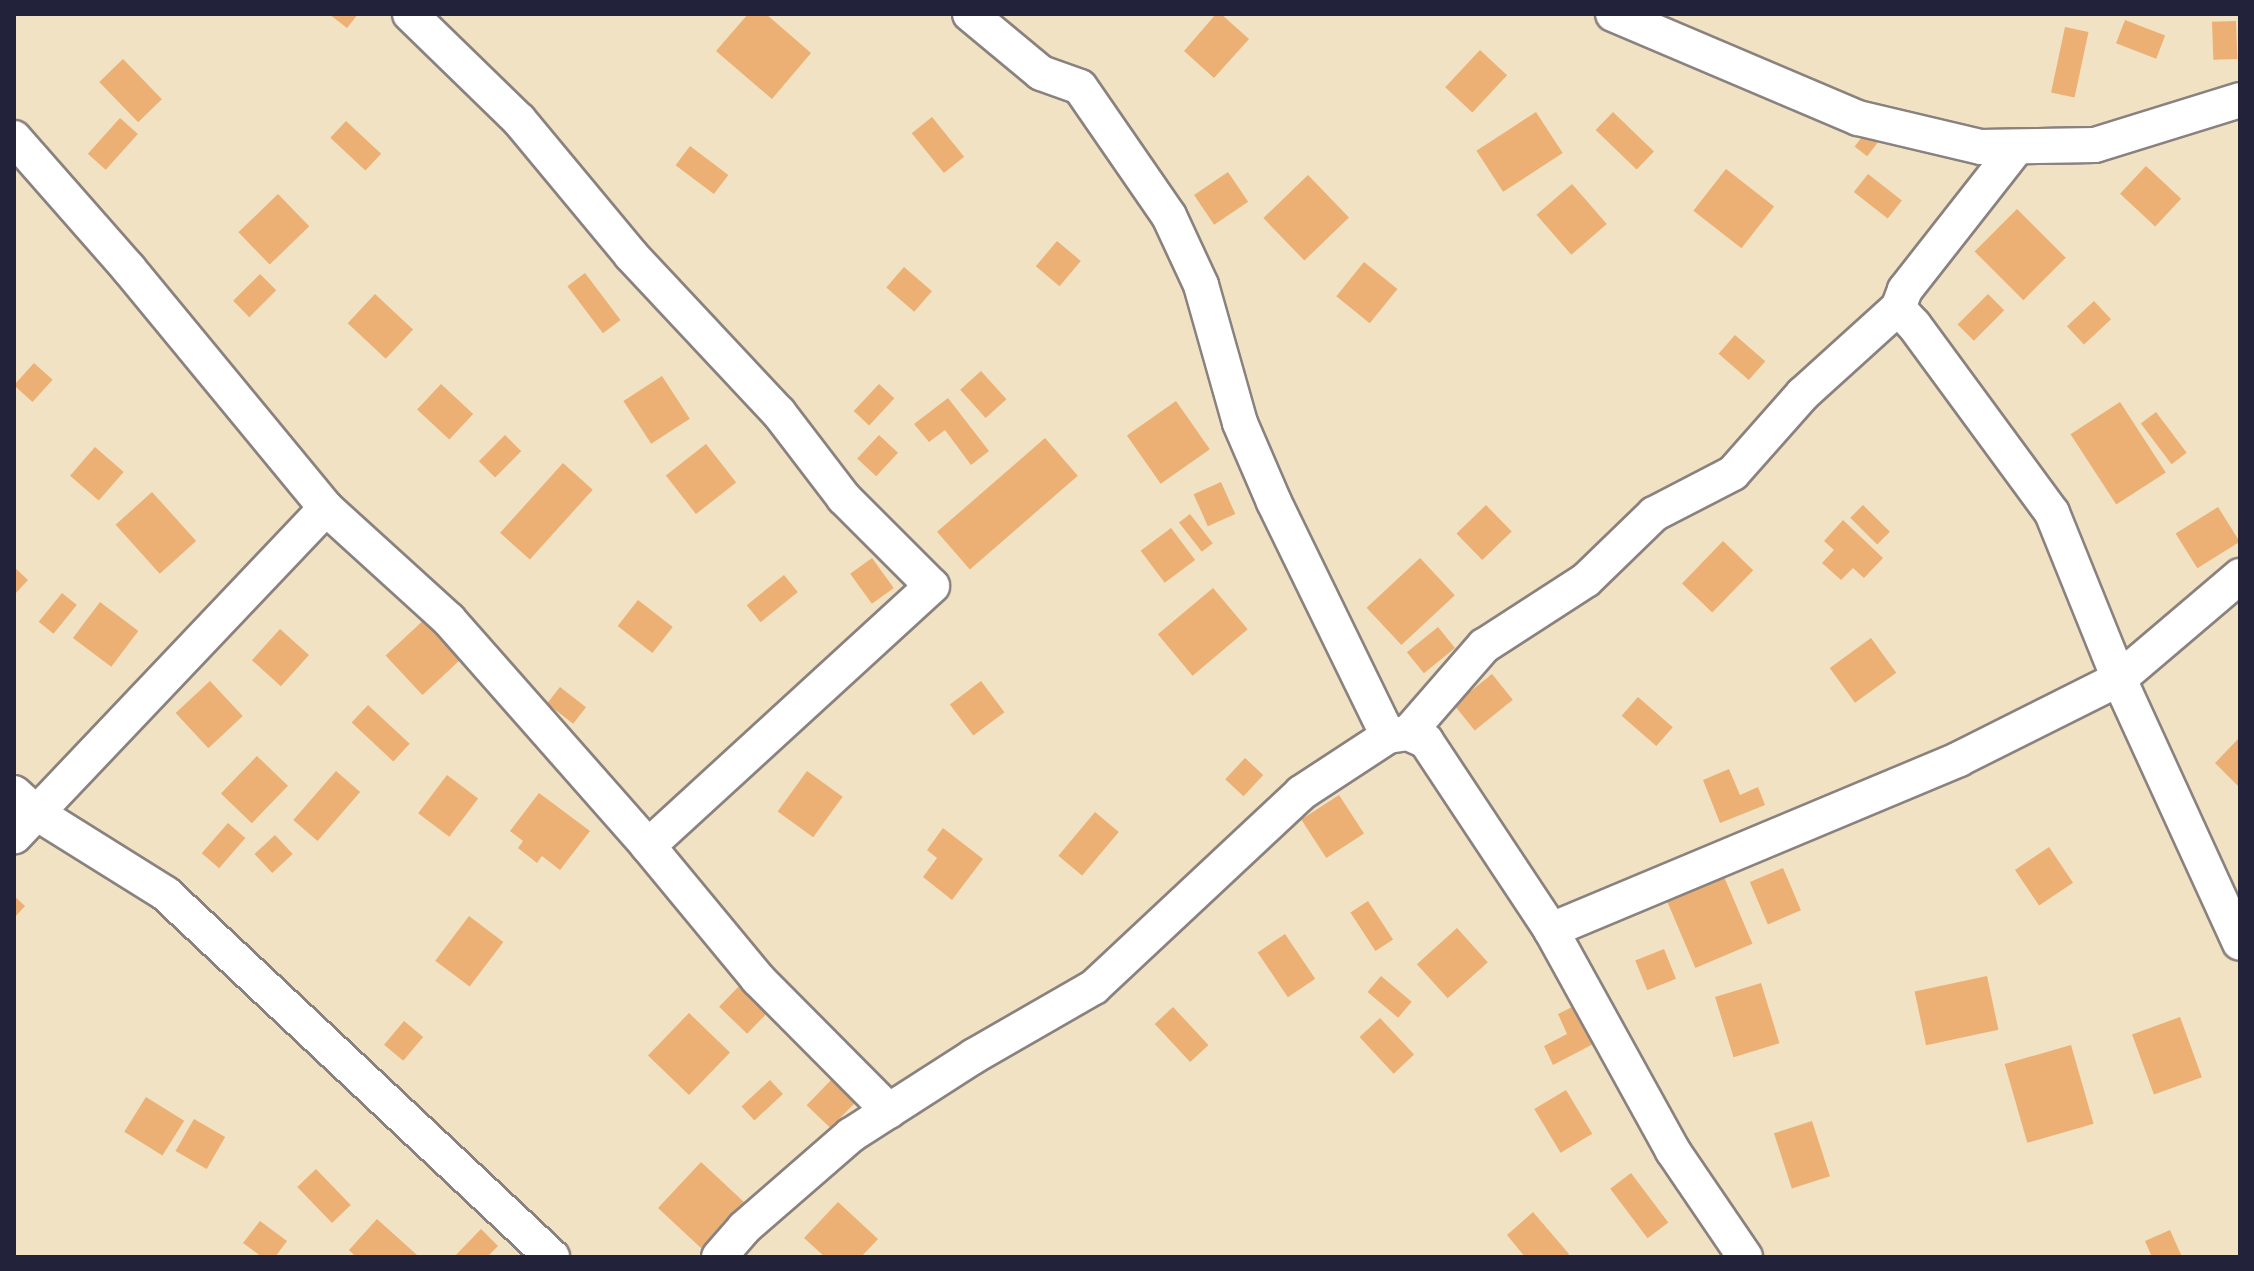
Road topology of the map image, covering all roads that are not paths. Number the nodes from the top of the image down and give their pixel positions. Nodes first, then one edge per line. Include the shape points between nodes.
1 (410, 14) edge
2 (970, 14) edge
3 (1613, 14) edge
4 (2240, 100) edge
5 (14, 138) edge
6 (2017, 147) junction
7 (1898, 308) junction
8 (326, 508) junction
9 (2240, 576) edge
10 (2119, 679) junction
11 (1398, 735) junction
12 (21, 814) edge
13 (648, 846) junction
14 (1551, 930) junction
15 (2240, 943) edge
16 (889, 1111) junction
17 (552, 1257) edge
18 (719, 1257) edge
19 (1745, 1257) edge

1 - 13 street via 519,120 631,255 779,413 844,498 932,586
2 - 11 street via 1041,73 1080,87 1169,216 1201,285 1240,423 1274,502
3 - 6 street via 1858,118 1981,147
4 - 6 street via 2095,145
5 - 8 street
6 - 7 street via 1905,290
7 - 10 street via 2052,513
7 - 11 street via 1803,394 1733,473 1654,514 1586,580 1484,646
8 - 12 street
8 - 13 street via 449,620
9 - 10 street
10 - 14 street via 1959,759
10 - 15 street
11 - 14 street via 1426,741
11 - 16 street via 1301,793 1094,987
12 - 17 street via 166,894
13 - 16 street via 758,979
14 - 19 street via 1673,1151
16 - 18 street via 851,1135 744,1228

